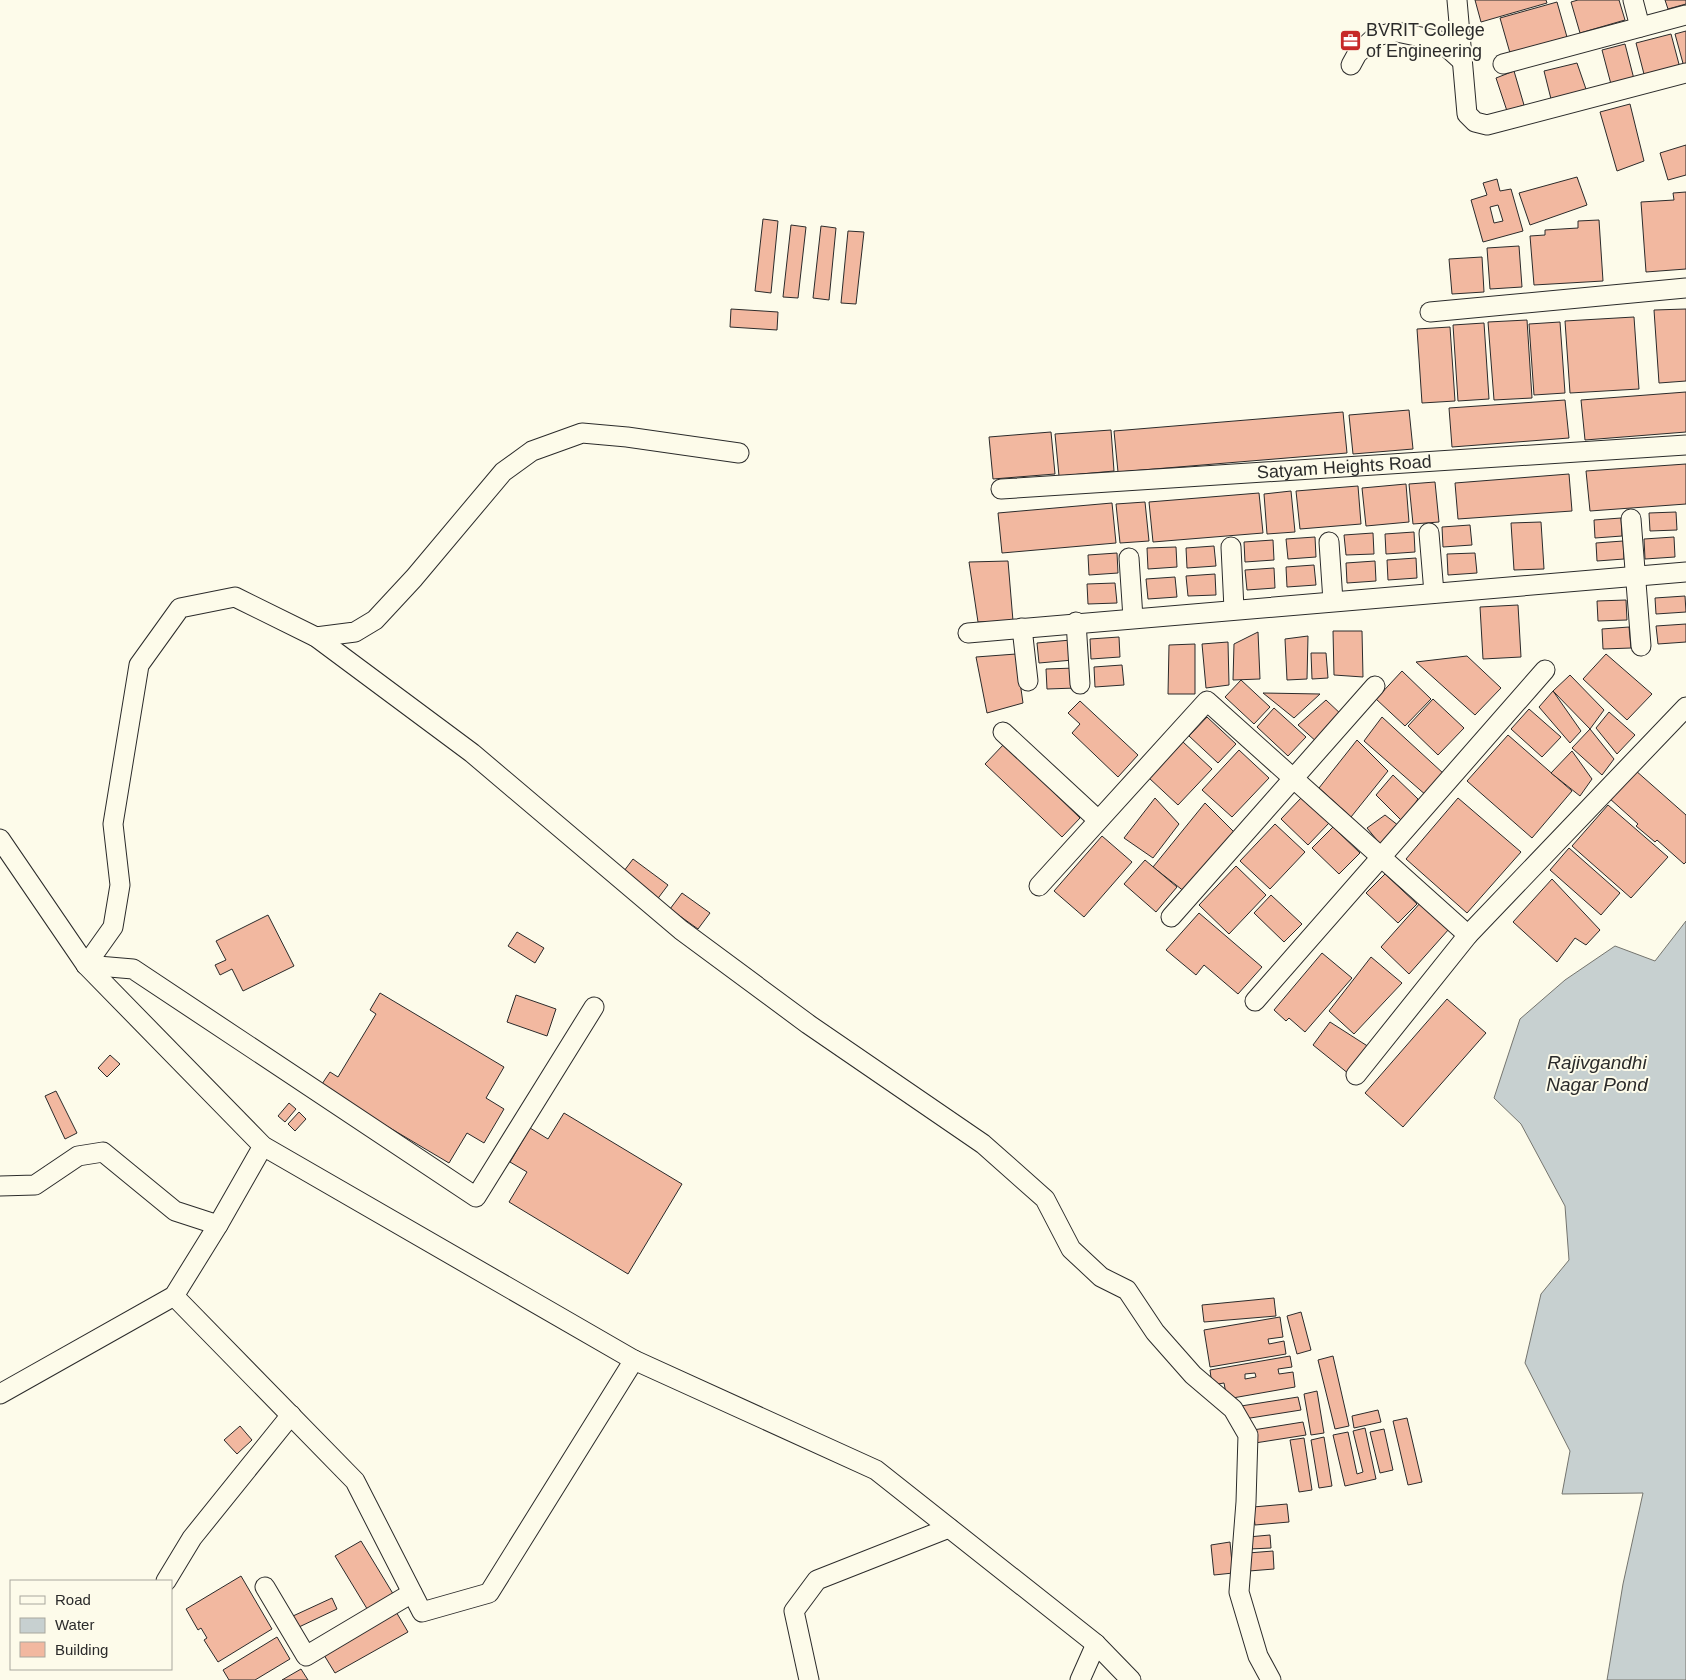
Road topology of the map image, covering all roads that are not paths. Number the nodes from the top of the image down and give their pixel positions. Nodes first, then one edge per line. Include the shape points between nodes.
1 (1457, 0) edge
2 (1633, 0) edge
3 (1686, 15) edge
4 (1640, 27) junction
5 (1462, 61) junction
6 (1502, 64) dead end
7 (1351, 65) dead end
8 (1686, 74) edge
9 (1686, 288) edge
10 (1430, 312) dead end
11 (1686, 445) edge
12 (740, 453) dead end
13 (1001, 489) dead end
14 (1631, 519) dead end
15 (1429, 533) dead end
16 (1329, 542) dead end
17 (1231, 547) dead end
18 (1129, 558) dead end
19 (1686, 572) edge
20 (1635, 576) junction
21 (1434, 593) junction
22 (1333, 601) junction
23 (1234, 609) junction
24 (1133, 618) junction
25 (1076, 622) junction
26 (1022, 628) junction
27 (968, 633) dead end
28 (316, 637) junction
29 (1640, 646) dead end
30 (1545, 670) dead end
31 (1028, 681) dead end
32 (1080, 684) dead end
33 (1375, 686) dead end
34 (1686, 707) edge
35 (1002, 732) dead end
36 (1293, 779) junction
37 (1098, 820) junction
38 (0, 839) edge
39 (1381, 857) junction
40 (1038, 886) dead end
41 (1171, 917) dead end
42 (1468, 935) junction
43 (86, 965) junction
44 (1255, 1002) dead end
45 (594, 1007) dead end
46 (1356, 1075) dead end
47 (263, 1146) junction
48 (0, 1186) edge
49 (218, 1226) junction
50 (174, 1296) junction
51 (634, 1360) junction
52 (0, 1394) edge
53 (291, 1415) junction
54 (949, 1528) junction
55 (167, 1580) edge
56 (265, 1587) dead end
57 (412, 1593) junction
58 (1096, 1644) junction
59 (809, 1680) edge
60 (1080, 1680) edge
61 (1132, 1680) edge
62 (1271, 1680) edge

1 - 5 street
2 - 4 street
3 - 4 street
4 - 6 street
5 - 7 street via 1440,40 1397,32 1376,36
5 - 8 street via 1467,114 1475,122 1487,125
9 - 10 street
11 - 13 street, Satyam Heights Road
12 - 28 street via 627,436 582,433 532,451 503,472 375,620 355,632
14 - 20 street
15 - 21 street
16 - 22 street
17 - 23 street
18 - 24 street
19 - 20 street
20 - 21 street
20 - 29 street
21 - 22 street
22 - 23 street
23 - 24 street
24 - 25 street
25 - 26 street
25 - 32 street
26 - 27 street
26 - 31 street
28 - 43 street via 235,597 180,608 139,665 113,824 120,885 113,927
28 - 62 street via 472,753 681,930 808,1024 982,1144 1045,1199 1071,1249 1101,1277 1127,1290 1155,1332 1193,1375 1232,1409 1248,1435 1239,1592 1258,1656
30 - 39 street
33 - 36 street
34 - 42 street
35 - 37 street
36 - 37 street via 1207,702
36 - 39 street
36 - 41 street
37 - 40 street
38 - 43 street
39 - 42 street
39 - 44 street
42 - 46 street
43 - 45 street via 132,969 476,1197
43 - 47 street
47 - 49 street
47 - 51 street
48 - 49 street via 35,1186 78,1156 103,1152 175,1212
49 - 50 street
50 - 52 street
50 - 53 street
51 - 54 street via 876,1470
51 - 57 street via 489,1593 422,1612
53 - 55 street via 192,1538
53 - 57 street via 355,1481
54 - 58 street
54 - 59 street via 817,1580 794,1611
56 - 57 street via 306,1656
58 - 60 street
58 - 61 street

